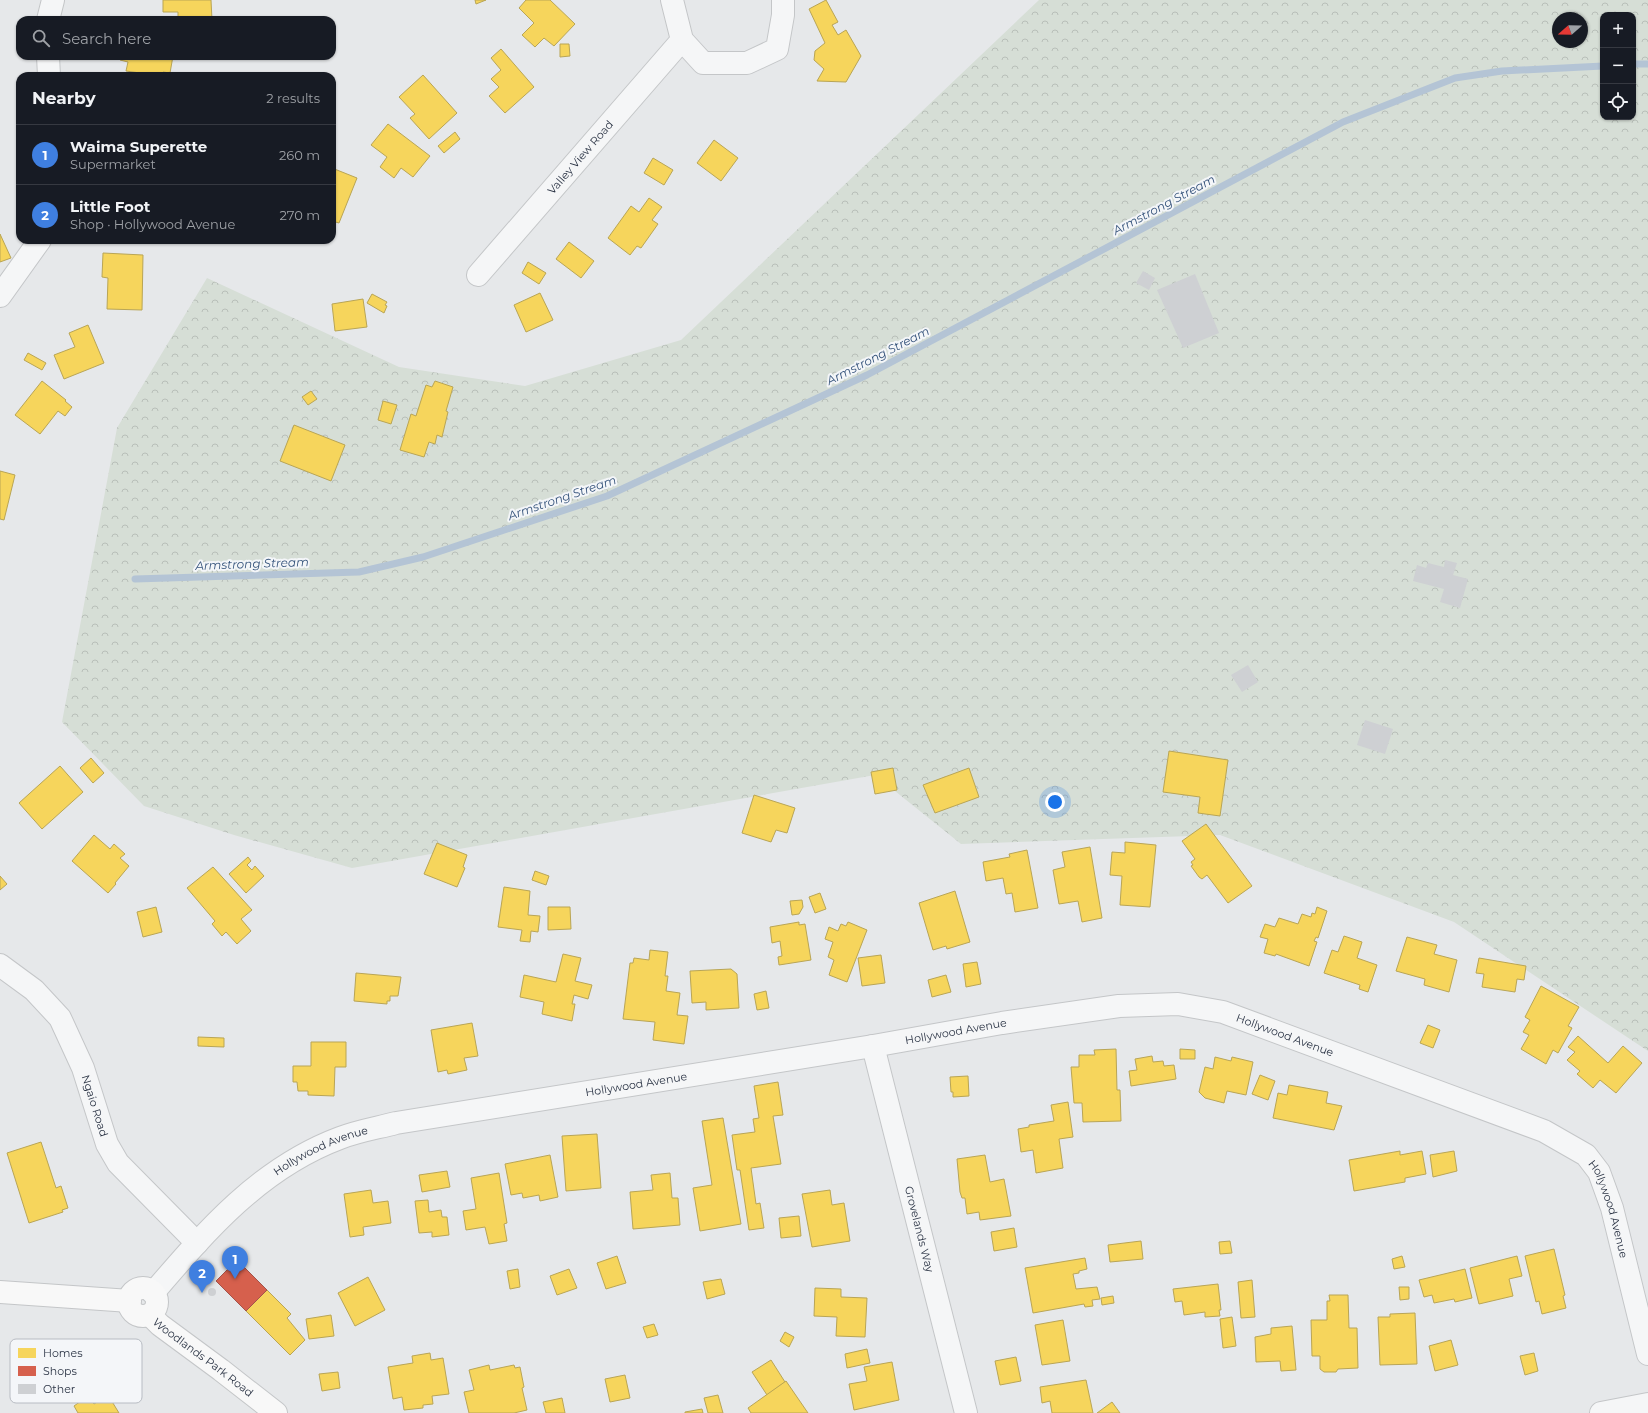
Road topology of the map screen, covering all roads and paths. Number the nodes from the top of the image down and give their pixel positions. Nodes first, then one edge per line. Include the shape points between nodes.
1 (53, 0) edge
2 (672, 0) edge
3 (783, 0) edge
4 (49, 16) edge
5 (682, 40) junction
6 (48, 60) edge
7 (49, 72) edge
8 (37, 244) edge
9 (478, 275) dead end
10 (0, 296) edge
11 (0, 965) edge
12 (873, 1046) junction
13 (197, 1242) junction
14 (0, 1292) edge
15 (153, 1292) junction
16 (130, 1301) junction
17 (150, 1315) junction
18 (1648, 1354) edge
19 (1648, 1404) edge
20 (276, 1413) edge
21 (966, 1413) edge
22 (1601, 1413) edge

1 - 4 street
2 - 5 street
3 - 5 street via 777,49 747,63 703,64
5 - 9 street, Valley View Road
6 - 7 street
8 - 10 street
11 - 13 street, Ngaio Road via 34,990 60,1018 83,1068 107,1144 118,1163
12 - 13 street, Hollywood Avenue via 396,1123 340,1138 293,1160 252,1188
12 - 18 street, Hollywood Avenue via 1119,1006 1178,1004 1223,1012 1544,1131 1586,1155 1599,1172 1612,1208
12 - 21 street, Grovelands Way
13 - 15 street, Hollywood Avenue
14 - 16 street
15 - 16 street via 141,1289 134,1293
15 - 17 street via 157,1304
16 - 17 street via 134,1313
17 - 20 street, Woodlands Park Road via 172,1335
19 - 22 street

